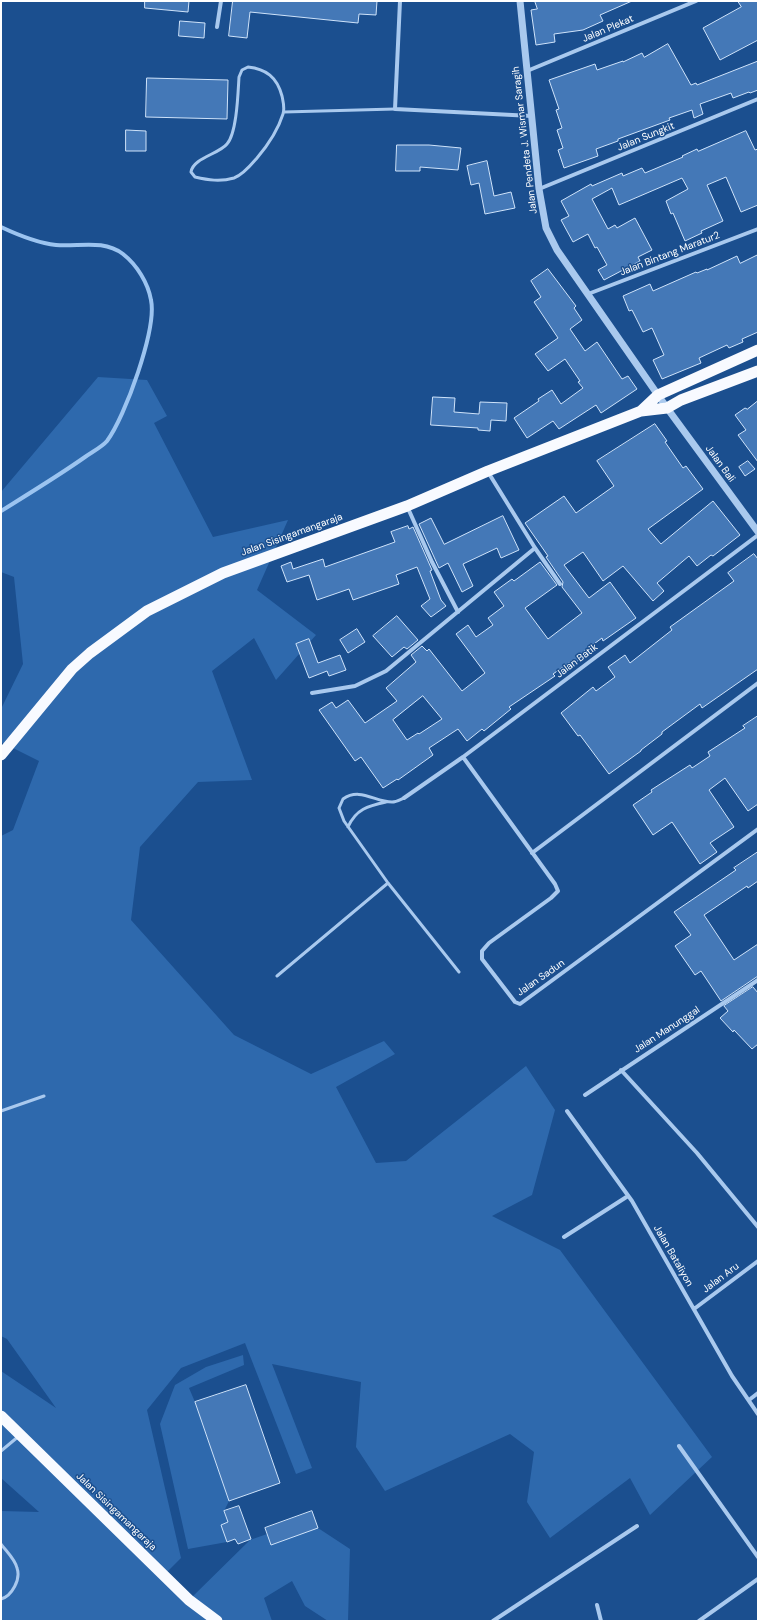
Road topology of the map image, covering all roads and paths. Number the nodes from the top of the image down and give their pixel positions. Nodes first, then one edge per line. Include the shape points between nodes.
1 (221, 1) edge
2 (400, 1) edge
3 (520, 1) edge
4 (696, 1) edge
5 (217, 28) dead end
6 (527, 71) junction
7 (758, 99) edge
8 (395, 109) junction
9 (284, 112) junction
10 (532, 116) junction
11 (539, 189) junction
12 (758, 229) edge
13 (588, 294) junction
14 (758, 350) edge
15 (758, 371) edge
16 (658, 395) junction
17 (666, 408) junction
18 (641, 411) junction
19 (488, 471) junction
20 (407, 506) junction
21 (758, 533) edge
22 (535, 548) junction
23 (560, 584) dead end
24 (458, 612) junction
25 (758, 683) edge
26 (312, 693) dead end
27 (1, 755) edge
28 (463, 757) junction
29 (404, 798) joint
30 (388, 801) junction
31 (348, 827) junction
32 (758, 829) edge
33 (532, 853) junction
34 (388, 883) junction
35 (459, 972) dead end
36 (277, 976) dead end
37 (758, 980) edge
38 (621, 1070) junction
39 (585, 1095) dead end
40 (44, 1096) dead end
41 (1, 1111) edge
42 (567, 1111) dead end
43 (628, 1196) junction
44 (758, 1227) edge
45 (564, 1237) dead end
46 (758, 1261) edge
47 (694, 1309) junction
48 (758, 1393) edge
49 (748, 1400) junction
50 (758, 1414) edge
51 (1, 1416) edge
52 (20, 1435) junction
53 (679, 1446) dead end
54 (1, 1450) edge
55 (637, 1526) dead end
56 (1, 1544) edge
57 (758, 1557) edge
58 (758, 1579) edge
59 (1, 1599) edge
60 (597, 1606) dead end
61 (216, 1621) edge
62 (493, 1621) edge
63 (600, 1621) edge
64 (699, 1621) edge

1 - 5 street
2 - 8 street
3 - 6 street, Jalan Pendeta J. Wismar Saragih
4 - 6 street, Jalan Plekat
6 - 10 street, Jalan Pendeta J. Wismar Saragih
7 - 11 street, Jalan Sungkit
8 - 9 lane
8 - 10 street
9 - 9 lane via 268,145 235,178 216,181 192,175 193,167 224,147 231,137 242,70 248,67 258,68 274,78 280,88
10 - 11 street, Jalan Pendeta J. Wismar Saragih
11 - 13 street, Jalan Pendeta J. Wismar Saragih via 546,228
12 - 13 street, Jalan Bintang Maratur2
13 - 16 street, Jalan Pendeta J. Wismar Saragih
14 - 16 highway, Jalan Sisingamangaraja
15 - 17 highway
16 - 17 street, Jalan Pendeta J. Wismar Saragih
16 - 18 highway, Jalan Sisingamangaraja
17 - 18 highway, Jalan Sisingamangaraja
17 - 21 street, Jalan Bali
18 - 19 highway, Jalan Sisingamangaraja
19 - 20 highway, Jalan Sisingamangaraja
19 - 22 street
20 - 24 street
20 - 27 highway, Jalan Sisingamangaraja via 223,573 148,612 101,644 72,669
21 - 28 street, Jalan Batik
22 - 23 street
22 - 24 street
24 - 26 street via 386,671 355,686
25 - 33 street
28 - 29 street, Jalan Batik
28 - 33 street, Jalan Sadun
29 - 30 lane
30 - 31 lane via 359,811
30 - 31 lane via 360,794 348,795 339,808
31 - 34 lane
32 - 33 street, Jalan Sadun via 520,1004 515,1002 482,959 482,951 558,890
34 - 35 lane
34 - 36 lane
37 - 38 street, Jalan Manunggal
38 - 39 street, Jalan Manunggal
38 - 44 street via 697,1153
40 - 41 lane
42 - 43 street, Jalan Bataliyon
43 - 45 street
43 - 47 street, Jalan Bataliyon
46 - 47 street, Jalan Aru
47 - 49 street, Jalan Bataliyon
48 - 49 street
49 - 50 street, Jalan Bataliyon
51 - 52 highway, Jalan Sisingamangaraja
52 - 54 lane
52 - 61 highway, Jalan Sisingamangaraja via 189,1600
53 - 57 street
55 - 62 street
56 - 59 lane via 18,1570 14,1589
58 - 64 street
60 - 63 street

